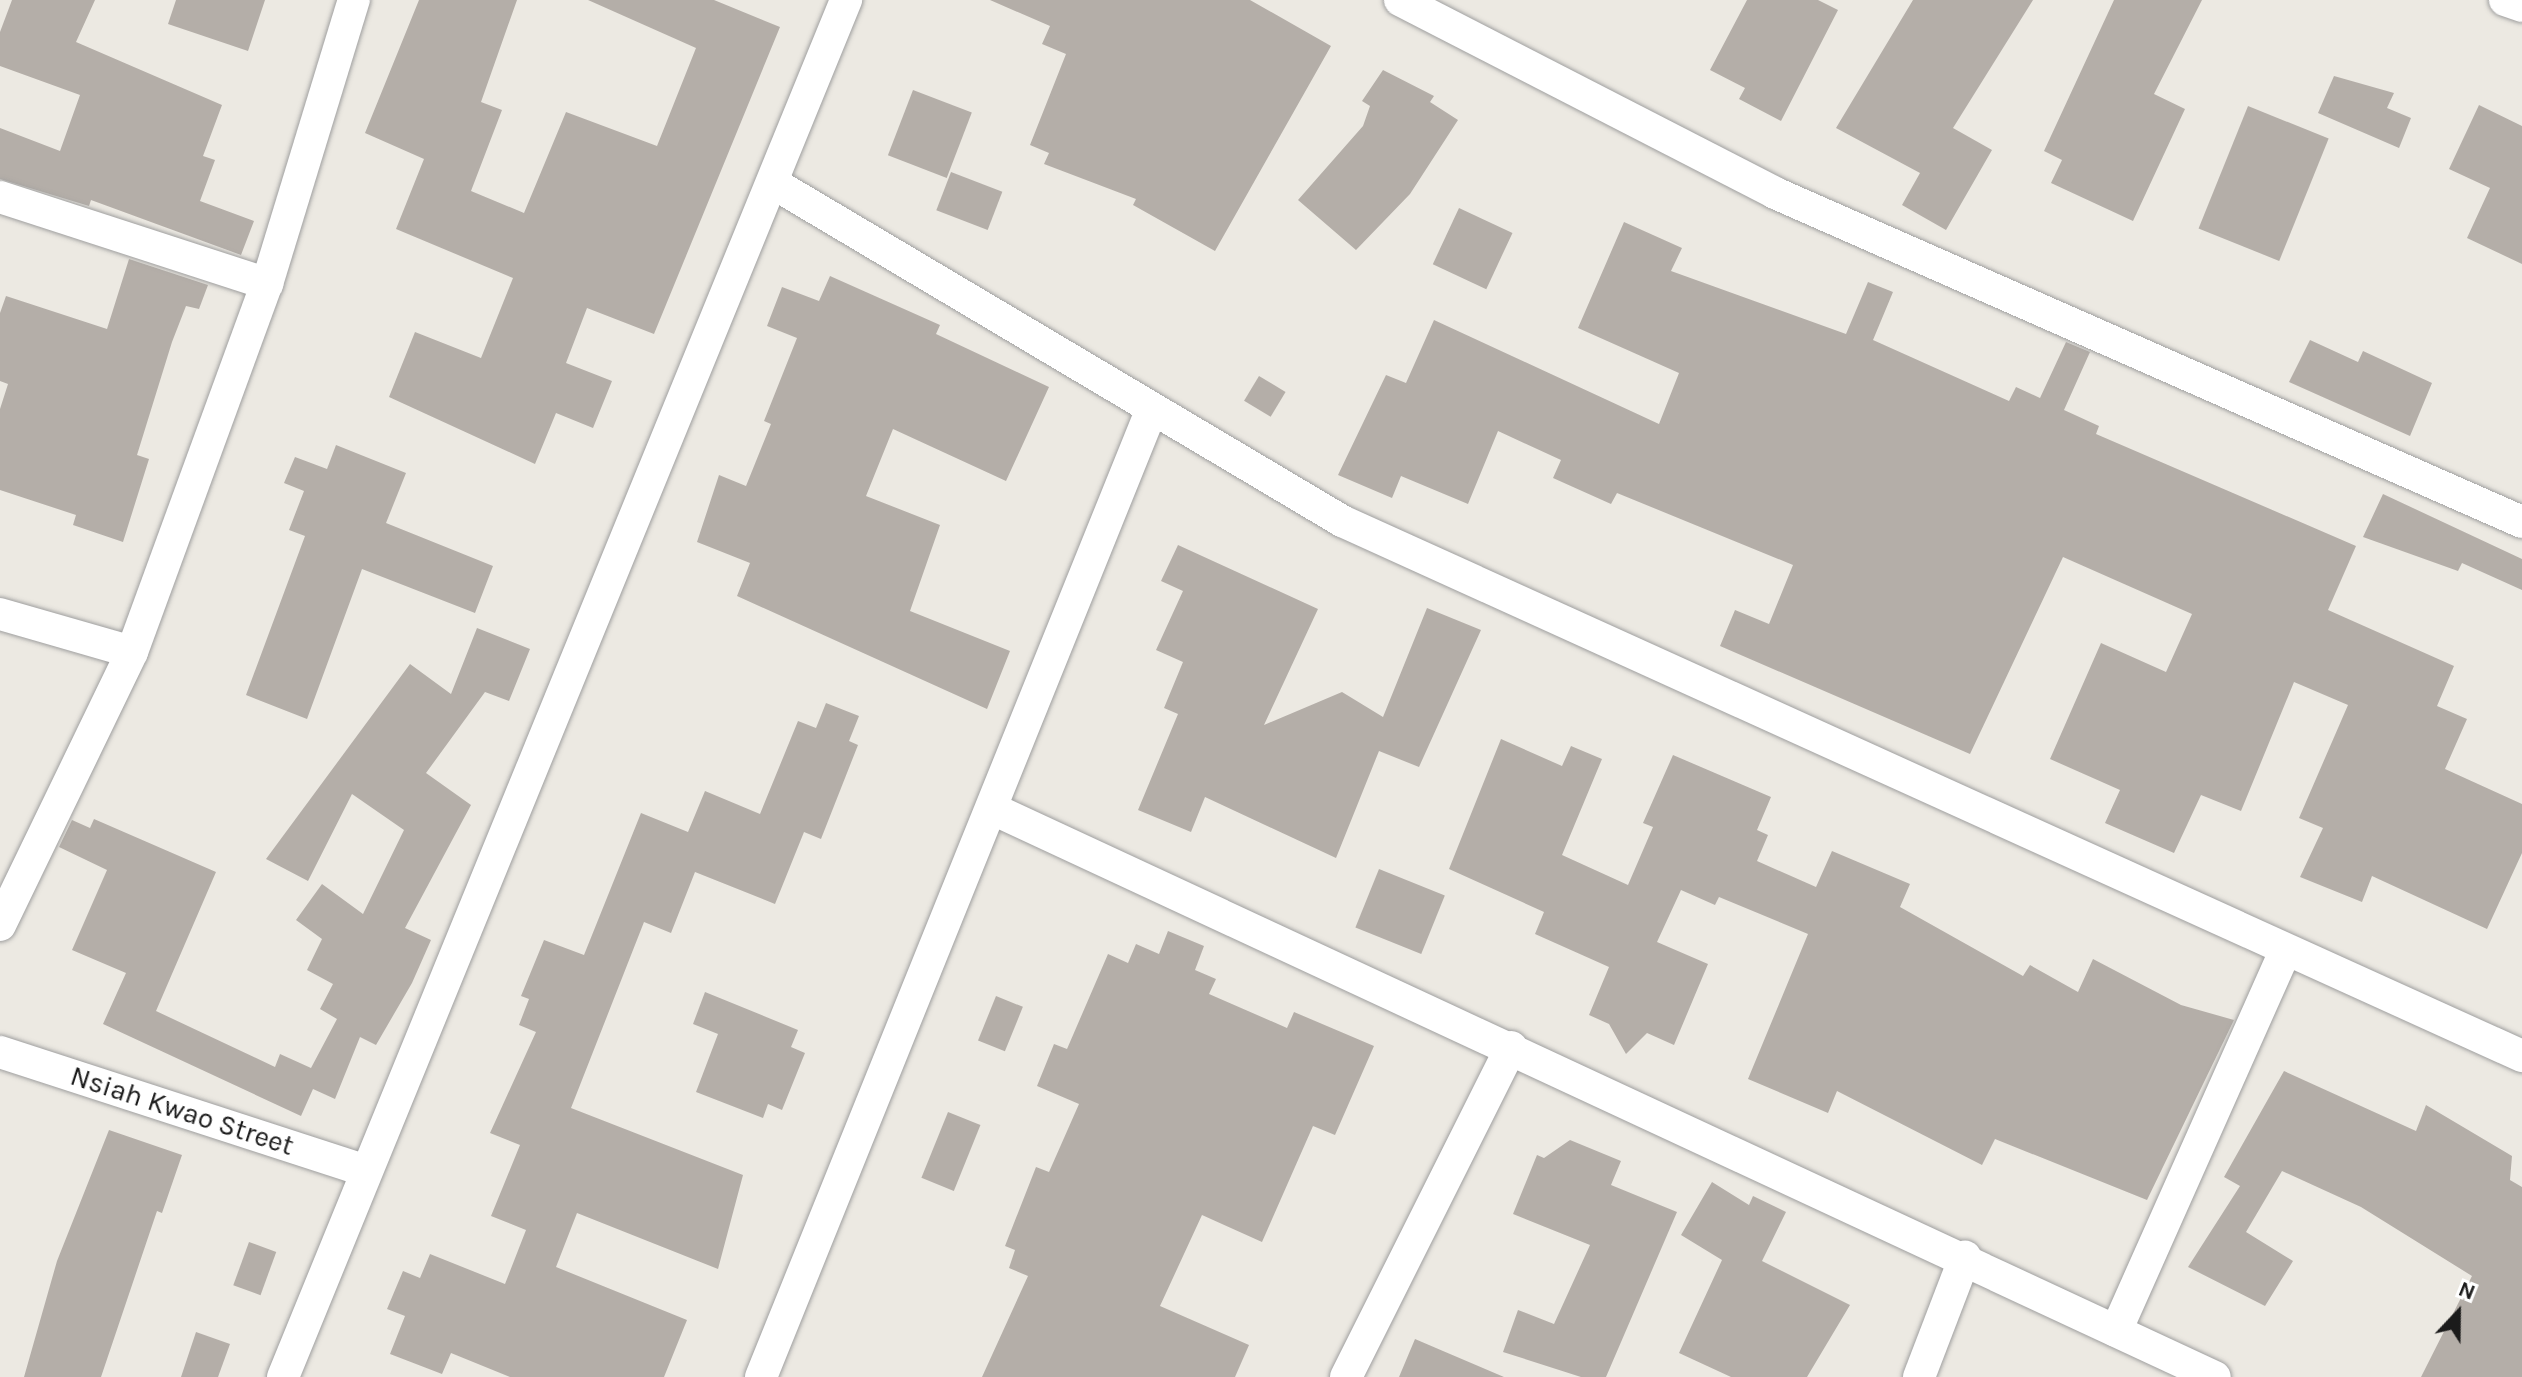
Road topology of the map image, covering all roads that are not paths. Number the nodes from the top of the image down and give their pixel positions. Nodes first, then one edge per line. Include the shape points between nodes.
1 (354, 0) edge
2 (846, 0) edge
3 (1400, 0) edge
4 (2505, 0) edge
5 (2522, 6) edge
6 (773, 183) junction
7 (0, 197) edge
8 (267, 284) junction
9 (1151, 411) junction
10 (2522, 522) edge
11 (0, 614) edge
12 (132, 652) junction
13 (995, 810) junction
14 (0, 925) edge
15 (2285, 952) junction
16 (1511, 1047) junction
17 (0, 1052) edge
18 (2522, 1056) edge
19 (364, 1170) junction
20 (1965, 1257) junction
21 (2116, 1331) junction
22 (283, 1377) edge
23 (761, 1377) edge
24 (1346, 1377) edge
25 (1919, 1377) edge
26 (2215, 1377) edge

1 - 8 street
2 - 6 street
3 - 10 street via 1775,193
4 - 5 street
6 - 9 street
6 - 19 street
7 - 8 street
8 - 12 street
9 - 13 street
9 - 15 street via 1342,521
11 - 12 street
12 - 14 street
13 - 16 street
13 - 23 street
15 - 18 street
15 - 21 street
16 - 20 street
16 - 24 street
17 - 19 street, Nsiah Kwao Street
19 - 22 street
20 - 21 street
20 - 25 street
21 - 26 street

